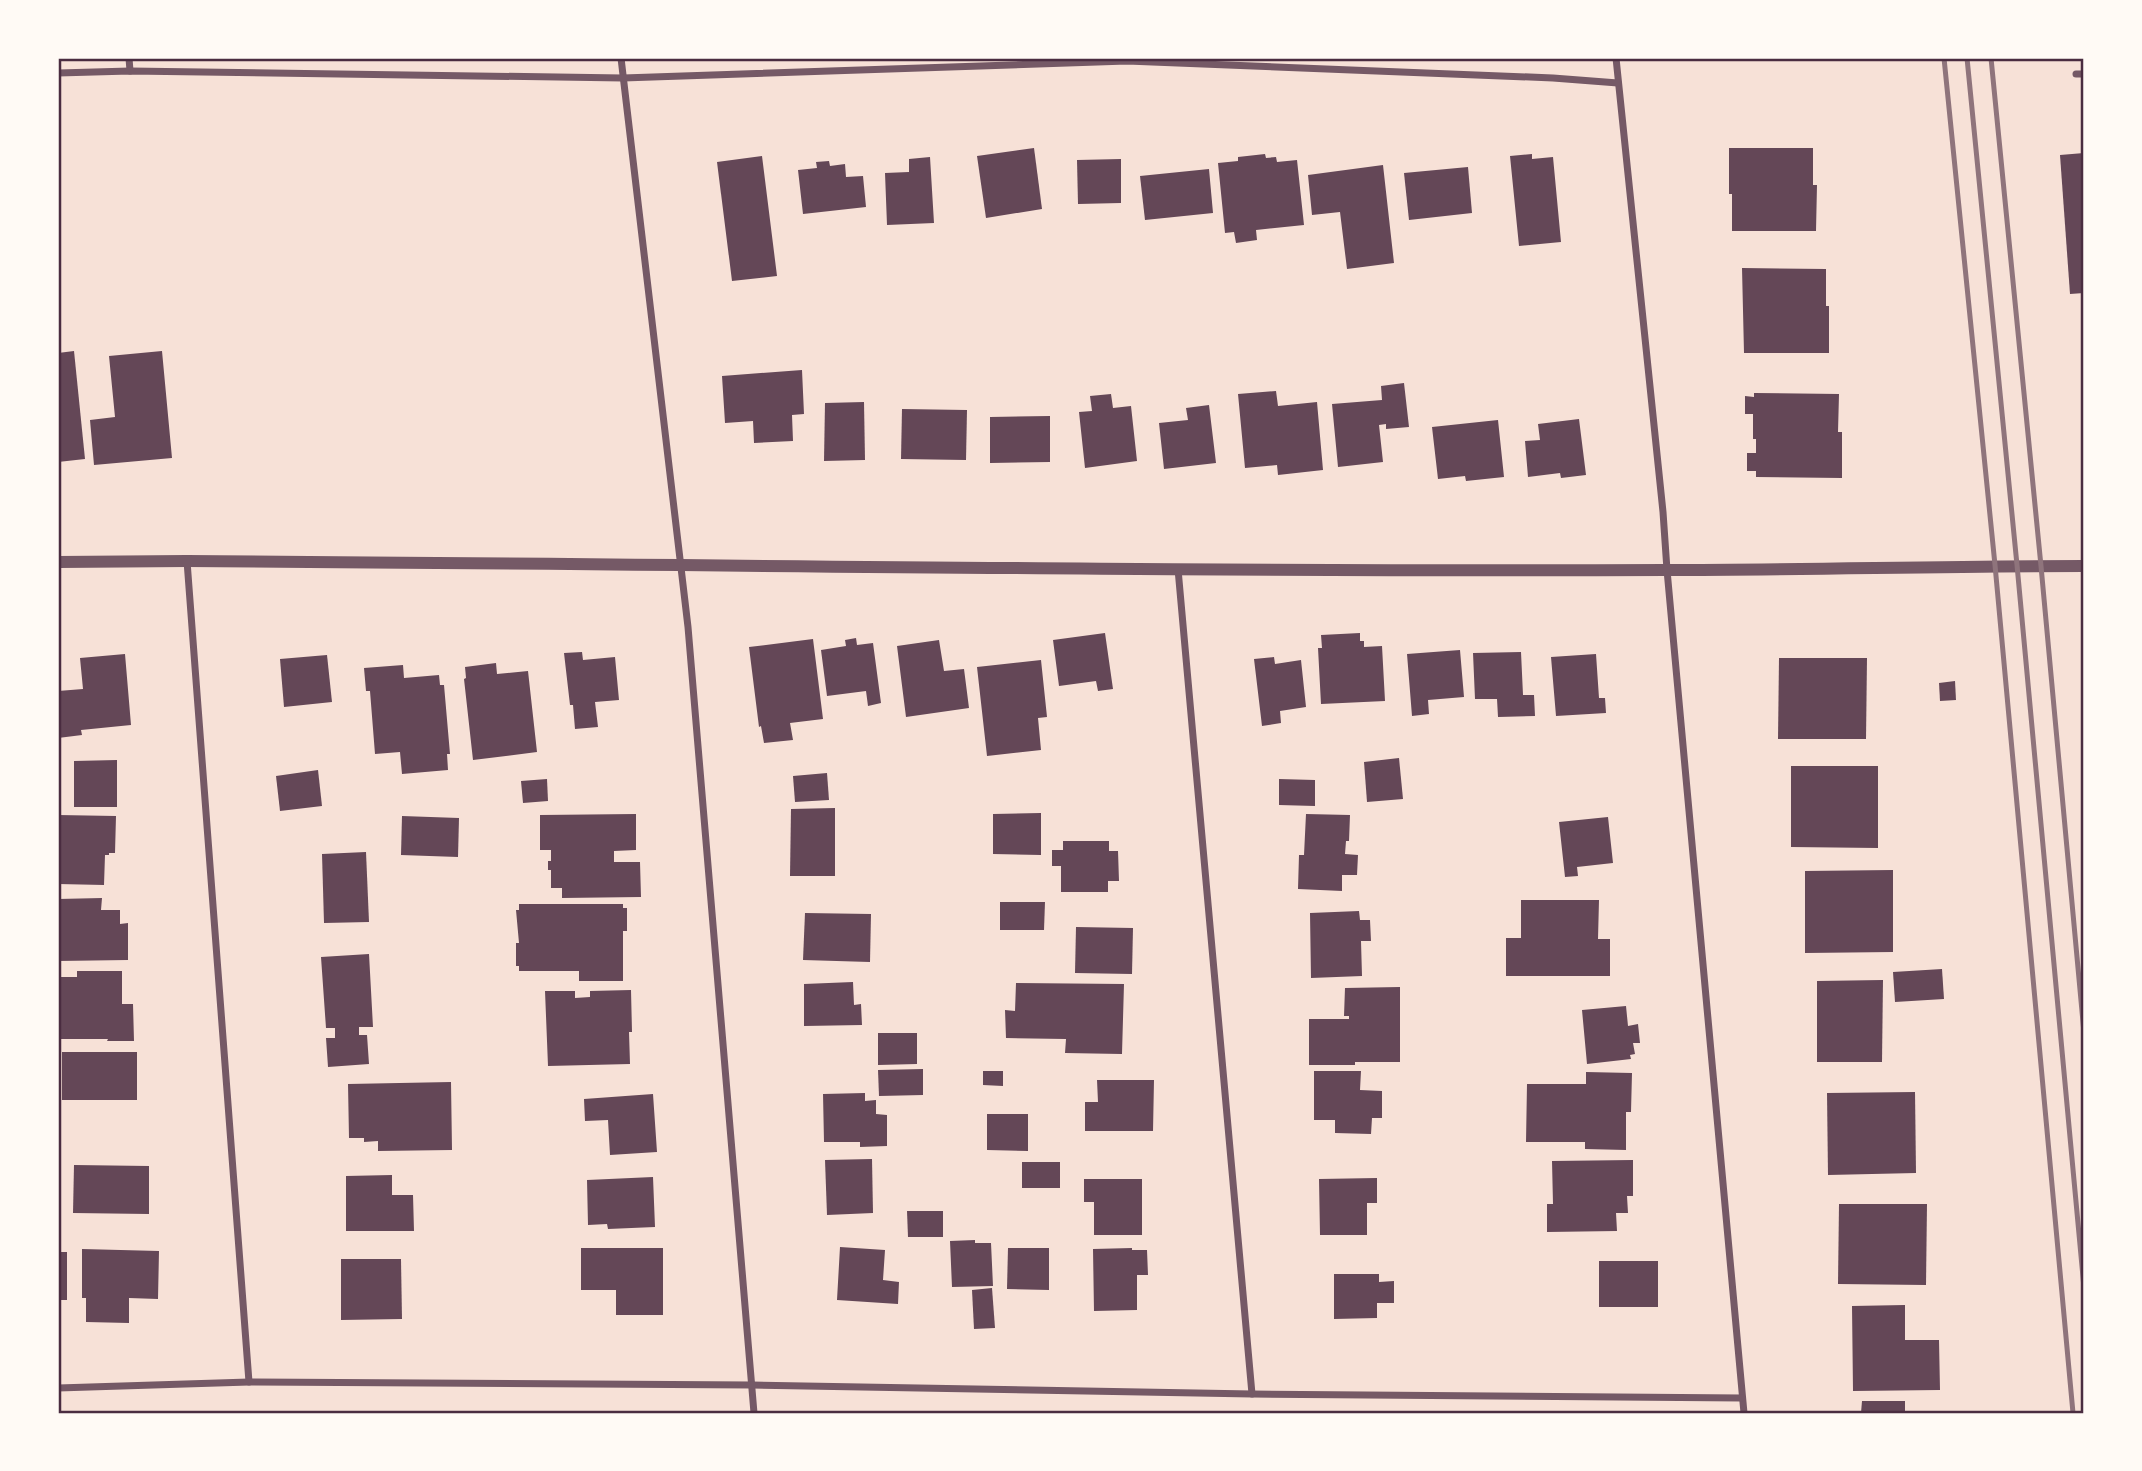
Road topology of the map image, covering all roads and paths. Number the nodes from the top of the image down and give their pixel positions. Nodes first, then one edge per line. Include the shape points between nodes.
1 (129, 58) edge
2 (621, 58) edge
3 (1616, 58) edge
4 (1127, 59) edge
5 (130, 71) junction
6 (58, 73) edge
7 (623, 78) junction
8 (1618, 83) junction
9 (187, 561) junction
10 (58, 562) edge
11 (680, 564) junction
12 (2084, 566) edge
13 (1178, 569) junction
14 (1667, 570) junction
15 (248, 1382) junction
16 (752, 1385) junction
17 (58, 1388) edge
18 (1252, 1394) junction
19 (1742, 1398) junction
20 (754, 1413) edge
21 (1744, 1413) edge

1 - 5 street
2 - 7 street
3 - 8 street
4 - 7 street
4 - 8 street
5 - 6 street
5 - 7 street
7 - 11 street
8 - 14 street
9 - 10 street
9 - 11 street
9 - 15 street
11 - 13 street
11 - 16 street
12 - 14 street
13 - 14 street
13 - 18 street
14 - 19 street
15 - 16 street
15 - 17 street
16 - 18 street
16 - 20 street
18 - 19 street
19 - 21 street

